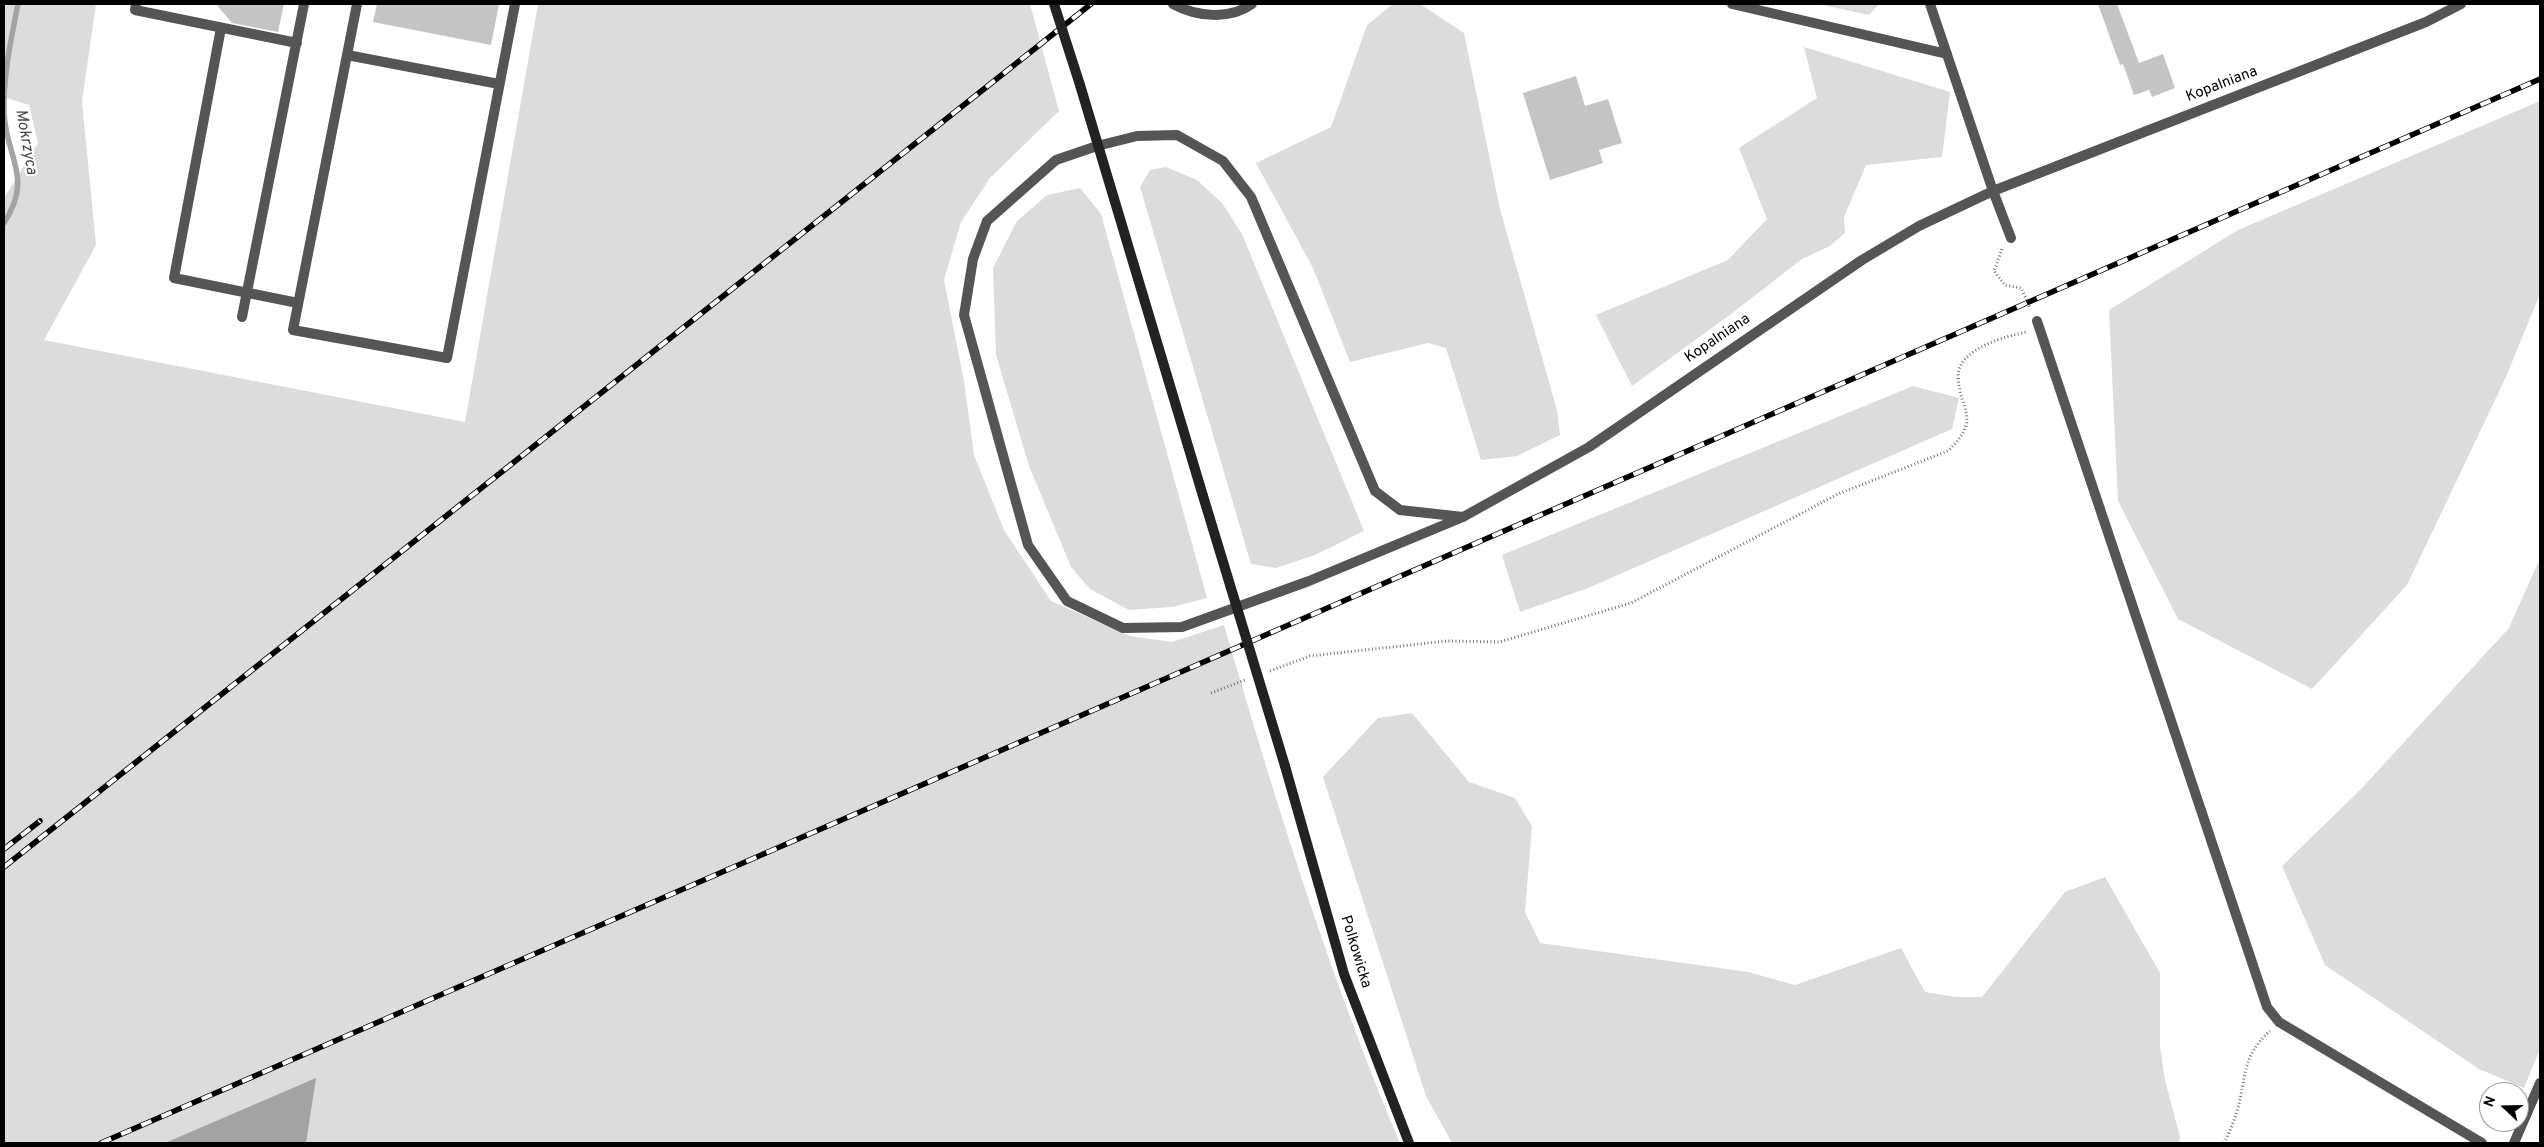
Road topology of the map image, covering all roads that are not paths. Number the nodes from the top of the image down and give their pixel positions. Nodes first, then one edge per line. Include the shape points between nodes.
1 (136, 4) edge
2 (304, 4) edge
3 (357, 4) edge
4 (515, 4) edge
5 (1054, 4) edge
6 (1173, 4) edge
7 (1252, 4) edge
8 (1732, 4) edge
9 (1930, 4) edge
10 (2461, 4) edge
11 (221, 28) junction
12 (297, 43) junction
13 (347, 54) junction
14 (1947, 54) junction
15 (499, 84) junction
16 (1097, 146) junction
17 (1993, 191) junction
18 (2009, 235) road end
19 (247, 294) junction
20 (298, 303) junction
21 (242, 317) dead end
22 (2038, 325) road end
23 (1463, 517) junction
24 (2540, 1083) edge
25 (1408, 1143) edge
26 (2482, 1143) edge
27 (2514, 1143) edge

1 - 11 street via 135,10
2 - 12 street
3 - 13 street
4 - 15 street
5 - 16 main road, Polkowicka, bridge
6 - 7 street via 1184,10 1216,16
8 - 14 street
9 - 14 street
10 - 17 street, Kopalniana via 2426,22
11 - 12 street
11 - 19 street via 174,278
12 - 19 street
13 - 15 street
13 - 20 street
14 - 17 street
15 - 20 street via 447,358 292,330
16 - 23 street, Kopalniana via 1138,136 1177,135 1223,161 1251,197 1375,491 1400,510
16 - 23 street, Kopalniana via 1056,160 987,221 973,258 964,315 1028,545 1067,601 1123,628 1182,627 1308,581
16 - 25 main road, Polkowicka, bridge via 1285,766 1344,974
17 - 18 street
17 - 23 street, Kopalniana via 1884,246 1589,447
19 - 20 street
19 - 21 street
22 - 26 street via 2267,1007 2279,1022
24 - 27 street

